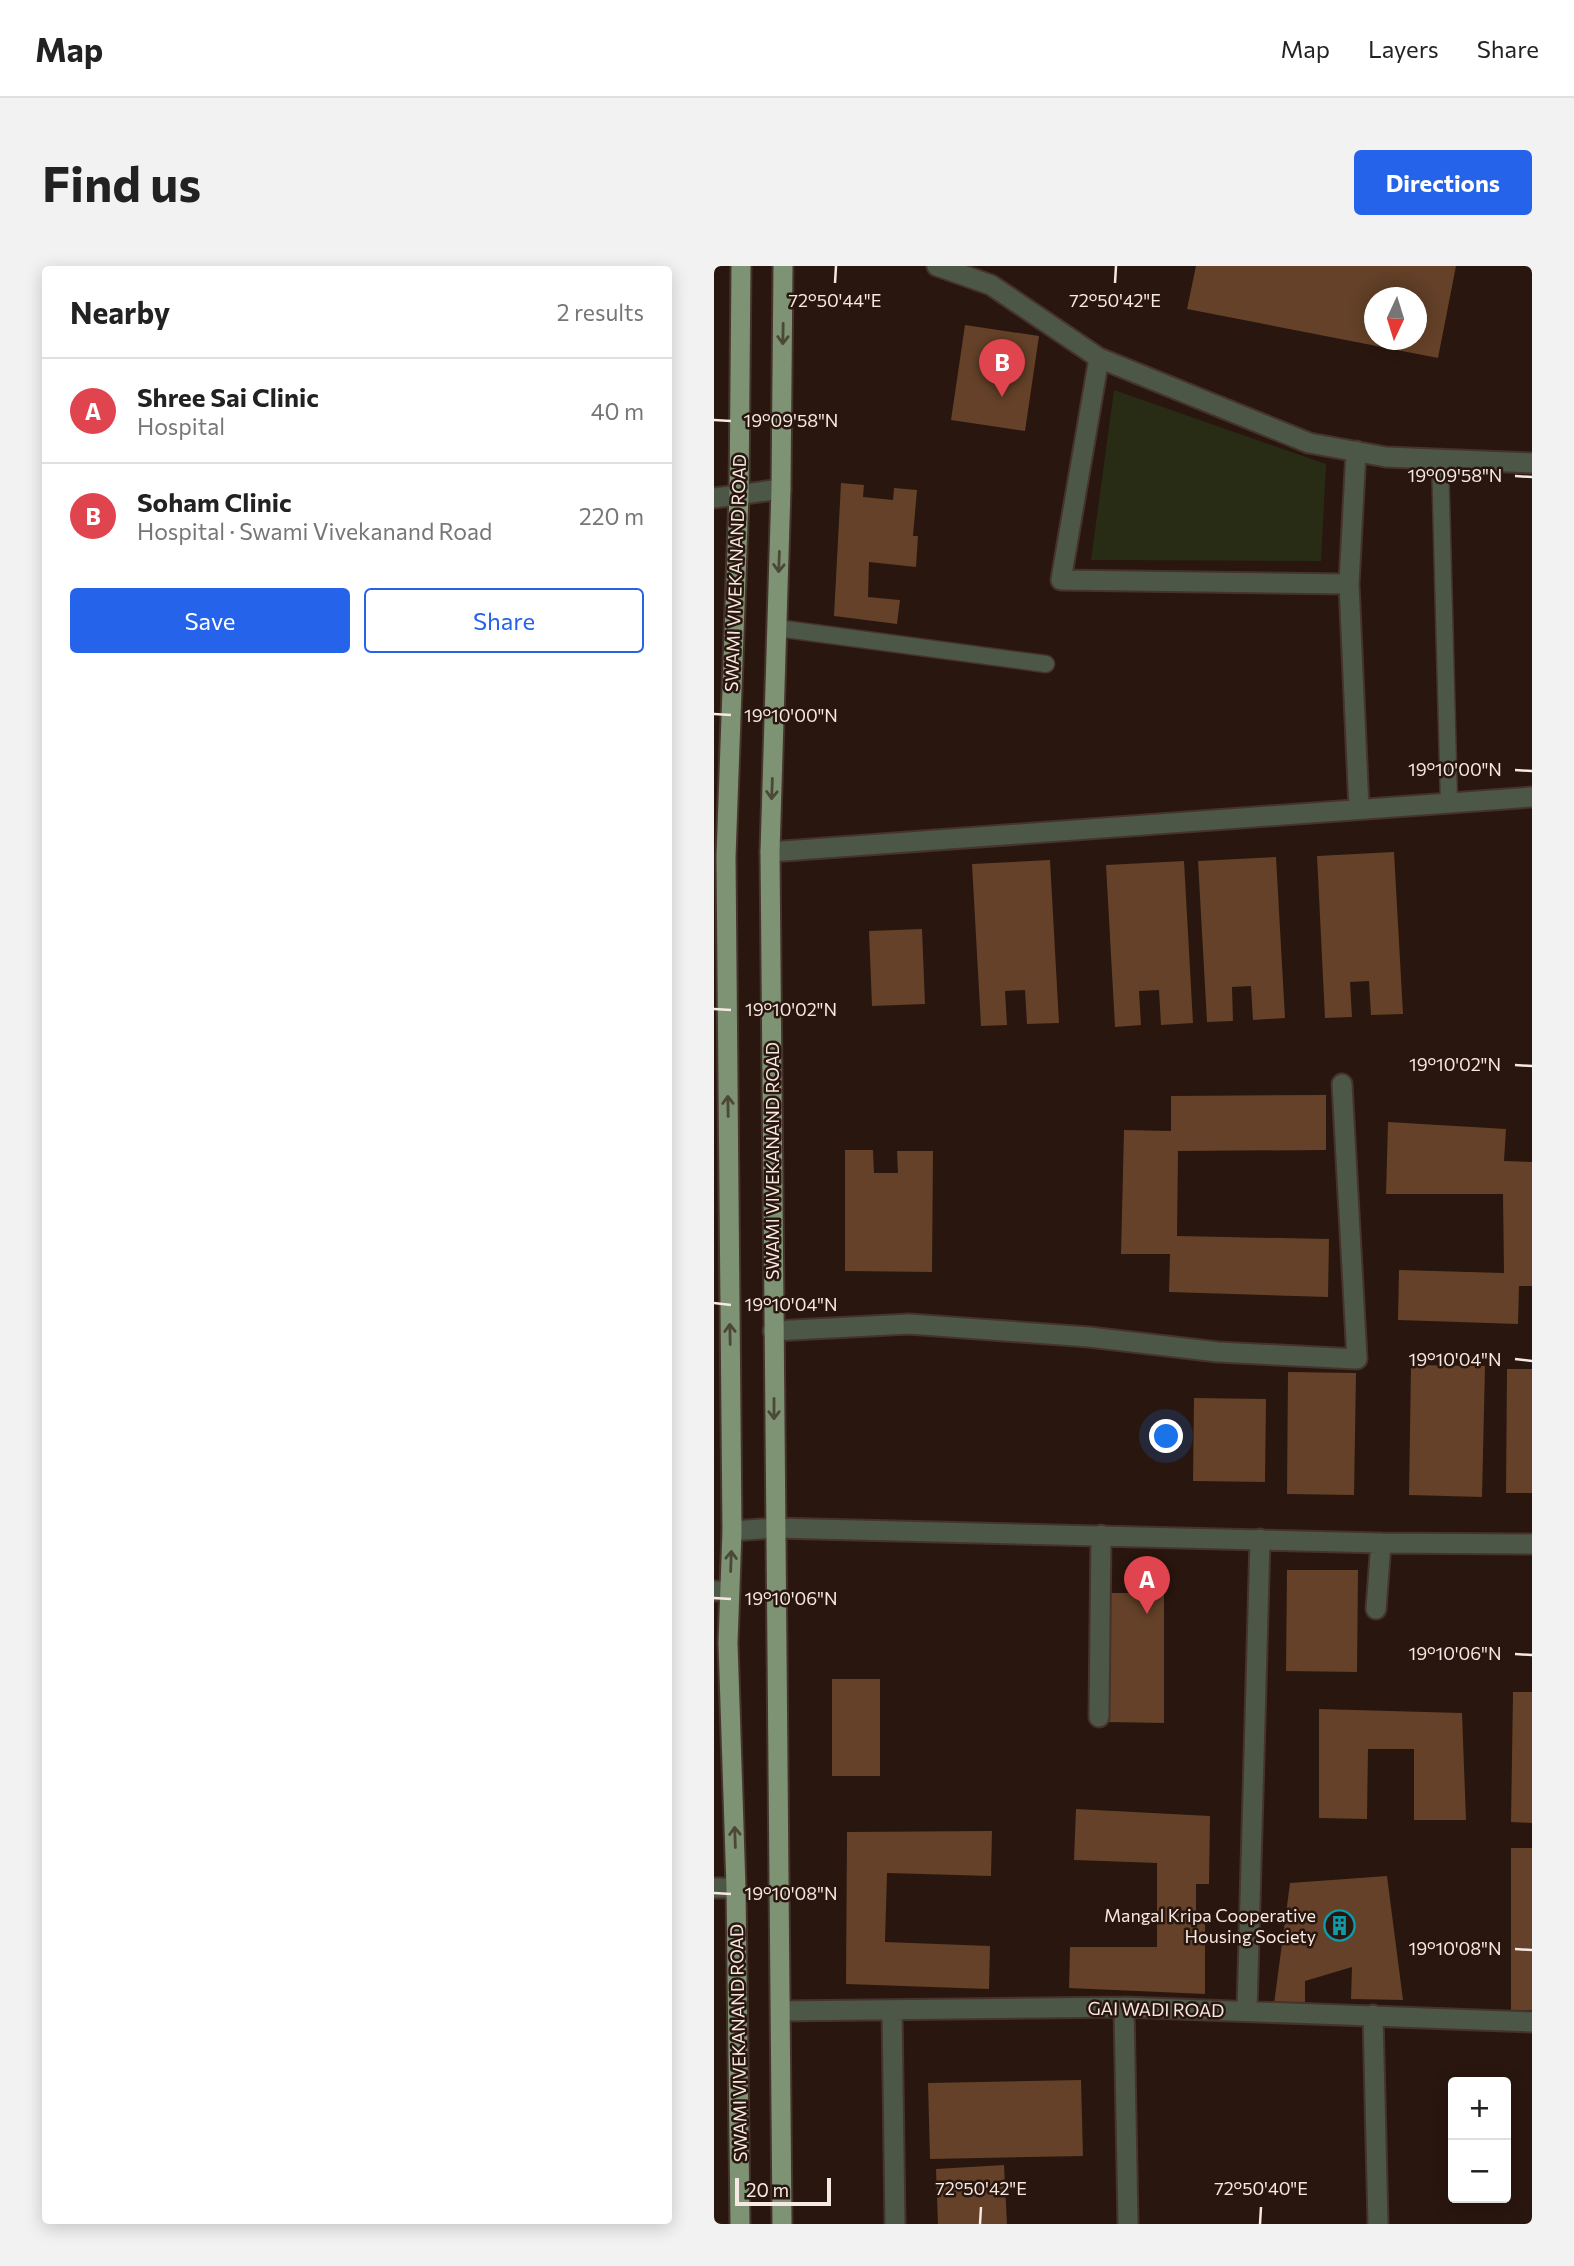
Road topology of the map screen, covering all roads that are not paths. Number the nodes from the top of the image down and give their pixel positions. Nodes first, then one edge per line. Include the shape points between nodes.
1 (741, 266) edge
2 (783, 266) edge
3 (937, 266) edge
4 (1099, 358) junction
5 (1356, 451) junction
6 (1440, 459) junction
7 (1532, 463) edge
8 (781, 489) junction
9 (739, 495) junction
10 (714, 498) edge
11 (1349, 584) junction
12 (777, 628) junction
13 (1046, 664) dead end
14 (1532, 797) edge
15 (1449, 803) junction
16 (1359, 809) junction
17 (770, 852) junction
18 (1342, 1084) dead end
19 (774, 1331) junction
20 (775, 1528) junction
21 (732, 1531) junction
22 (1101, 1535) junction
23 (1260, 1538) junction
24 (1381, 1543) junction
25 (1532, 1544) edge
26 (722, 1591) edge
27 (1376, 1609) dead end
28 (721, 1642) edge
29 (1099, 1717) dead end
30 (714, 1888) edge
31 (736, 1888) junction
32 (1124, 2007) junction
33 (892, 2010) junction
34 (781, 2011) junction
35 (1247, 2011) junction
36 (1373, 2015) junction
37 (1532, 2022) edge
38 (740, 2224) edge
39 (782, 2224) edge
40 (895, 2224) edge
41 (1128, 2224) edge
42 (1378, 2224) edge

1 - 9 main road, SWAMI VIVEKANAND ROAD
2 -> 8 main road, SWAMI VIVEKANAND ROAD
3 - 4 street via 991,285
4 - 5 street via 1309,443
4 - 11 street via 1061,580
5 - 6 street
5 - 11 street
6 - 7 street
6 - 15 lane
8 - 9 street
8 -> 12 main road, SWAMI VIVEKANAND ROAD
9 - 10 street
21 -> 9 main road, SWAMI VIVEKANAND ROAD via 726,857
11 - 16 street
12 - 13 lane
12 -> 17 main road, SWAMI VIVEKANAND ROAD
14 - 15 street
15 - 16 street
16 - 17 street
17 - 19 main road, SWAMI VIVEKANAND ROAD
18 - 19 street via 1356,1359 1218,1352 909,1324
19 -> 20 main road, SWAMI VIVEKANAND ROAD
20 - 21 street
20 - 22 street
20 - 34 main road, SWAMI VIVEKANAND ROAD
26 -> 21 main road, SWAMI VIVEKANAND ROAD
22 - 23 street
22 - 29 street
23 - 24 street
23 - 35 street
24 - 25 street
24 - 27 street
26 - 28 main road, SWAMI VIVEKANAND ROAD
31 -> 28 main road, SWAMI VIVEKANAND ROAD
30 - 31 street
31 - 38 main road, SWAMI VIVEKANAND ROAD
32 - 33 street, GAI WADI ROAD
32 - 35 street, GAI WADI ROAD
32 - 41 street
33 - 34 street, GAI WADI ROAD
33 - 40 street
34 - 39 main road, SWAMI VIVEKANAND ROAD
35 - 36 street, GAI WADI ROAD
36 - 37 street, GAI WADI ROAD
36 - 42 street

